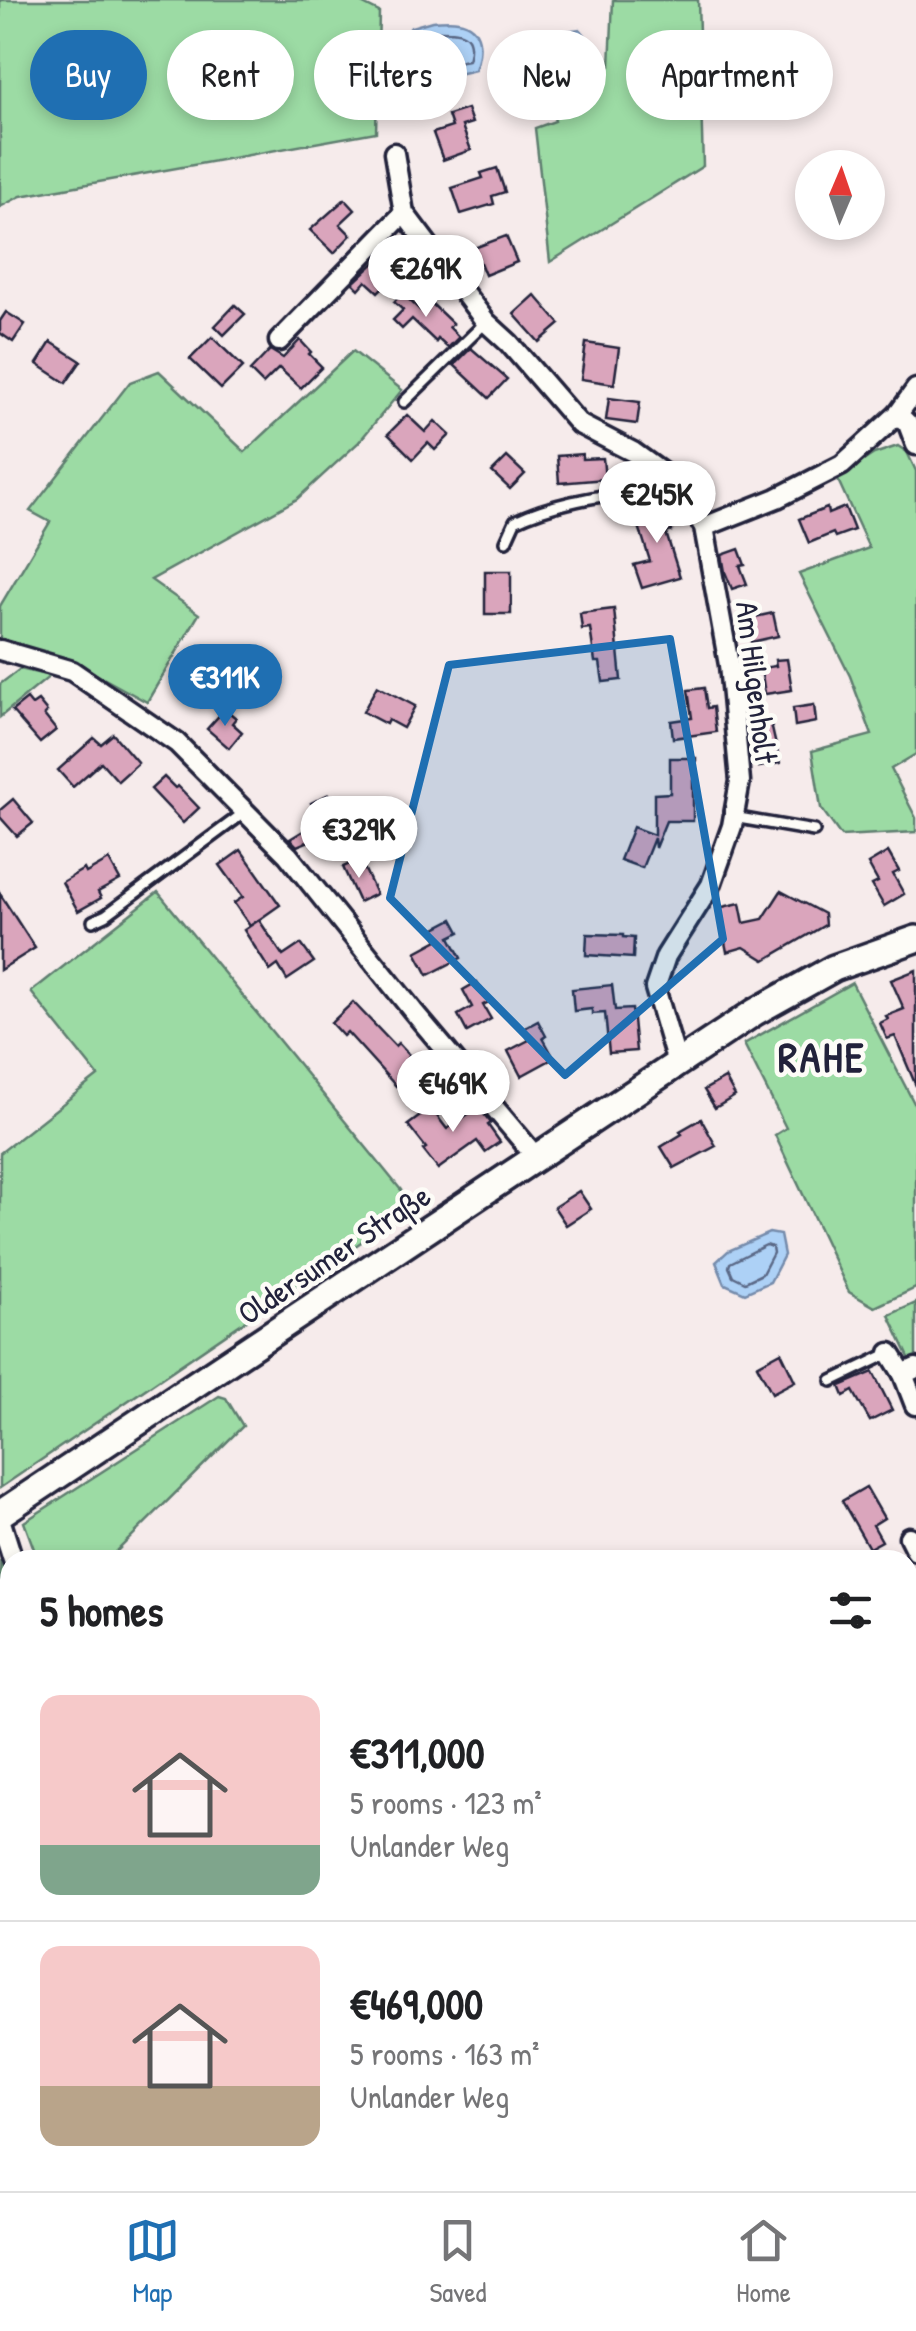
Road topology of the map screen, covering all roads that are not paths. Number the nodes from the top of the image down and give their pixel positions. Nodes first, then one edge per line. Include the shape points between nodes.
1 (394, 154) dead end
2 (404, 213) junction
3 (486, 322) junction
4 (279, 341) dead end
5 (916, 390) edge
6 (404, 402) dead end
7 (898, 414) junction
8 (916, 445) edge
9 (676, 483) junction
10 (704, 527) junction
11 (506, 541) dead end
12 (0, 650) edge
13 (245, 812) junction
14 (733, 817) junction
15 (814, 831) dead end
16 (92, 921) dead end
17 (916, 939) edge
18 (676, 1063) junction
19 (536, 1157) junction
20 (890, 1352) joint
21 (909, 1371) edge
22 (832, 1381) dead end
23 (916, 1405) edge
24 (0, 1516) edge
25 (10, 1550) edge

1 - 2 street
2 - 3 street
2 - 4 street
3 - 6 lane
3 - 9 street via 580,424
5 - 7 street
7 - 8 street
7 - 10 street via 842,465
9 - 10 street
9 - 11 lane via 530,513 515,521
10 - 14 street, Am Hilgenholt via 729,665 740,780
12 - 13 street via 72,671 177,743
13 - 16 lane
13 - 19 street via 288,855
14 - 15 lane
14 - 18 street, Am Hilgenholt via 710,885 666,956 655,988
17 - 18 main road, Oldersumer Straße via 834,968
18 - 19 main road, Oldersumer Straße
19 - 24 main road, Oldersumer Straße
20 - 21 street
20 - 22 lane
21 - 23 street
24 - 25 street

